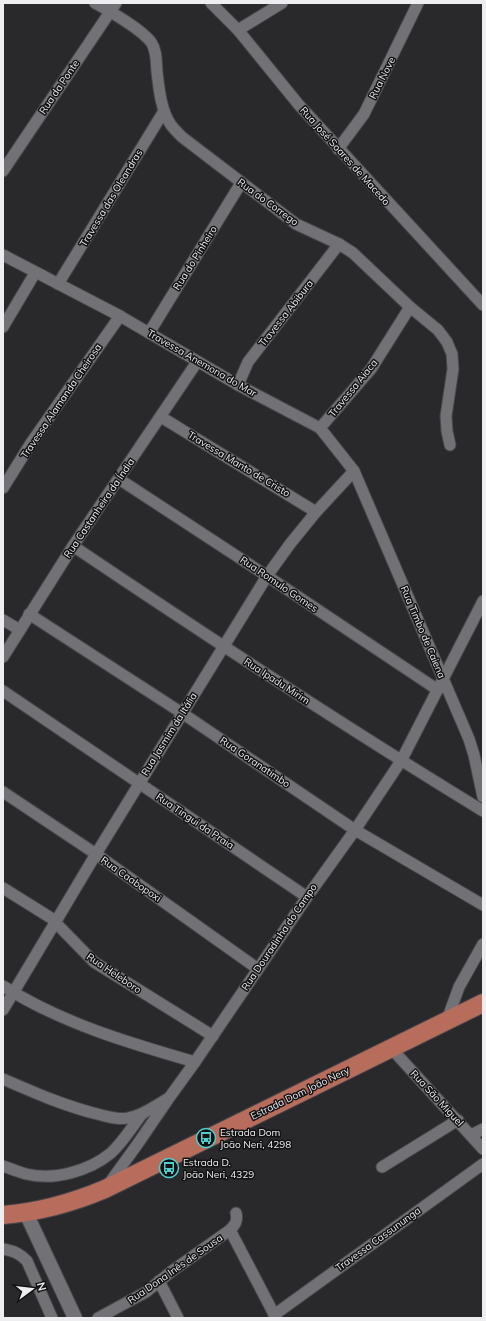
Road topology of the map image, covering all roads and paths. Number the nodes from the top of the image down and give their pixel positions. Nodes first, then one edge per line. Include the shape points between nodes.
1 (95, 3) edge
2 (211, 3) edge
3 (282, 3) edge
4 (418, 3) edge
5 (112, 7) edge
6 (238, 30) junction
7 (164, 111) junction
8 (338, 149) junction
9 (3, 171) edge
10 (241, 183) junction
11 (339, 244) junction
12 (3, 255) edge
13 (35, 273) junction
14 (58, 284) junction
15 (483, 305) edge
16 (410, 307) junction
17 (120, 316) junction
18 (3, 327) edge
19 (149, 333) junction
20 (197, 362) junction
21 (238, 385) junction
22 (161, 417) junction
23 (320, 428) junction
24 (450, 445) dead end
25 (354, 471) junction
26 (119, 479) junction
27 (3, 488) edge
28 (316, 512) junction
29 (73, 546) junction
30 (267, 576) junction
31 (482, 605) edge
32 (29, 614) junction
33 (3, 620) edge
34 (20, 630) junction
35 (223, 647) junction
36 (3, 657) edge
37 (443, 680) junction
38 (438, 690) junction
39 (3, 691) edge
40 (182, 713) junction
41 (401, 761) junction
42 (140, 783) junction
43 (3, 792) edge
44 (483, 797) edge
45 (483, 811) edge
46 (355, 830) junction
47 (96, 854) junction
48 (3, 888) edge
49 (306, 897) junction
50 (483, 905) edge
51 (55, 923) junction
52 (483, 944) edge
53 (258, 969) junction
54 (3, 986) edge
55 (13, 992) junction
56 (483, 1002) edge
57 (3, 1010) edge
58 (447, 1020) junction
59 (213, 1036) junction
60 (391, 1048) junction
61 (195, 1062) junction
62 (3, 1079) edge
63 (169, 1098) junction
64 (142, 1114) junction
65 (458, 1120) junction
66 (483, 1129) edge
67 (472, 1135) junction
68 (483, 1149) edge
69 (483, 1164) edge
70 (3, 1166) edge
71 (382, 1167) dead end
72 (105, 1189) junction
73 (26, 1213) junction
74 (236, 1213) dead end
75 (3, 1215) edge
76 (230, 1230) junction
77 (3, 1249) edge
78 (159, 1281) junction
79 (275, 1316) edge
80 (52, 1318) edge
81 (75, 1318) edge
82 (98, 1318) edge
83 (178, 1318) edge

1 - 5 street, Rua do Corrego
2 - 6 street, Rua José Soares de Macedo
3 - 6 street
4 - 8 street, Rua Nove via 364,114
5 - 7 street, Rua do Corrego via 146,37 154,48
5 - 9 street, Rua da Ponte
6 - 8 street, Rua José Soares de Macedo
7 - 10 street, Rua do Corrego via 171,125 182,136
7 - 14 street, Travessa das Oleandras
8 - 15 street, Rua José Soares de Macedo
10 - 11 street, Rua do Corrego via 296,224
10 - 19 street, Rua do Pinheiro
11 - 16 street, Rua do Corrego via 353,253
11 - 21 street, Travessa Abibura via 248,362
12 - 13 street, Travessa Anemona do Mar
13 - 14 street, Travessa Anemona do Mar
13 - 18 street
14 - 17 street, Travessa Anemona do Mar
16 - 23 street, Travessa Aiaca via 371,369
16 - 24 street, Rua do Corrego via 438,330 452,354 453,369 446,416
17 - 19 street, Travessa Anemona do Mar
17 - 27 street, Travessa Alamanda Cheirosa
19 - 20 street, Travessa Anemona do Mar
20 - 21 street, Travessa Anemona do Mar
20 - 22 street, Rua Castanheira da Índia
21 - 23 street, Travessa Anemona do Mar
22 - 26 street, Rua Castanheira da Índia
22 - 28 street, Travessa Manto de Cristo
23 - 25 street, Travessa Anemona do Mar
25 - 28 street, Rua Jasmim da Itália
25 - 37 street, Rua Timbo de Caiena
26 - 29 street, Rua Castanheira da Índia
26 - 30 street, Rua Romulo Gomes
28 - 30 street, Rua Jasmim da Itália
29 - 32 street, Rua Castanheira da Índia
29 - 35 street, Rua Ipadu Mirim
30 - 35 street, Rua Jasmim da Itália
30 - 38 street, Rua Romulo Gomes
31 - 37 street, Rua Douradinha do Campo
32 - 34 street, Rua Castanheira da Índia
32 - 40 street, Rua Goranatimbo
33 - 34 street
34 - 36 street, Rua Castanheira da Índia
35 - 40 street, Rua Jasmim da Itália
35 - 41 street, Rua Ipadu Mirim
37 - 38 street, Rua Douradinha do Campo
37 - 44 street, Rua Timbo de Caiena via 469,739
38 - 41 street, Rua Douradinha do Campo
39 - 42 street, Rua Tingui da Praia
40 - 42 street, Rua Jasmim da Itália
40 - 46 street, Rua Goranatimbo
41 - 45 street, Rua Ipadu Mirim
41 - 46 street, Rua Douradinha do Campo
42 - 47 street, Rua Jasmim da Itália
42 - 49 street, Rua Tingui da Praia
43 - 47 street, Rua Caabopoxi
46 - 49 street, Rua Douradinha do Campo
46 - 50 street, Rua Goranatimbo
47 - 51 street, Rua Jasmim da Itália
47 - 53 street, Rua Caabopoxi
48 - 51 street, Rua Heleboro
49 - 53 street, Rua Douradinha do Campo
51 - 55 street, Rua Jasmim da Itália
51 - 59 street, Rua Heleboro via 94,962
52 - 58 street via 459,987
53 - 59 street, Rua Douradinha do Campo
54 - 55 street
55 - 57 street, Rua Jasmim da Itália
55 - 61 street via 102,1034
56 - 58 main road, Estrada Dom João Nery
58 - 60 main road, Estrada Dom João Nery
59 - 61 street, Rua Douradinha do Campo
60 - 65 street, Rua São Miguel
60 - 72 main road, Estrada Dom João Nery
61 - 63 street, Rua Douradinha do Campo
62 - 64 street via 87,1112 117,1119
63 - 64 street
63 - 72 street, Rua Douradinha do Campo
64 - 70 street via 111,1152 99,1161 73,1173 50,1177 27,1175
65 - 67 street, Rua São Miguel
65 - 71 street
66 - 67 street
67 - 68 street, Rua São Miguel
69 - 79 street, Travessa Cassununga
72 - 73 main road, Estrada Dom João Nery via 54,1207
73 - 75 main road, Estrada Dom João Nery
73 - 81 street
74 - 76 street via 238,1219
76 - 78 street, Rua Dona Inês de Sousa
76 - 79 street
77 - 80 street via 14,1250 27,1261
78 - 82 street, Rua Dona Inês de Sousa via 146,1292
78 - 83 street

